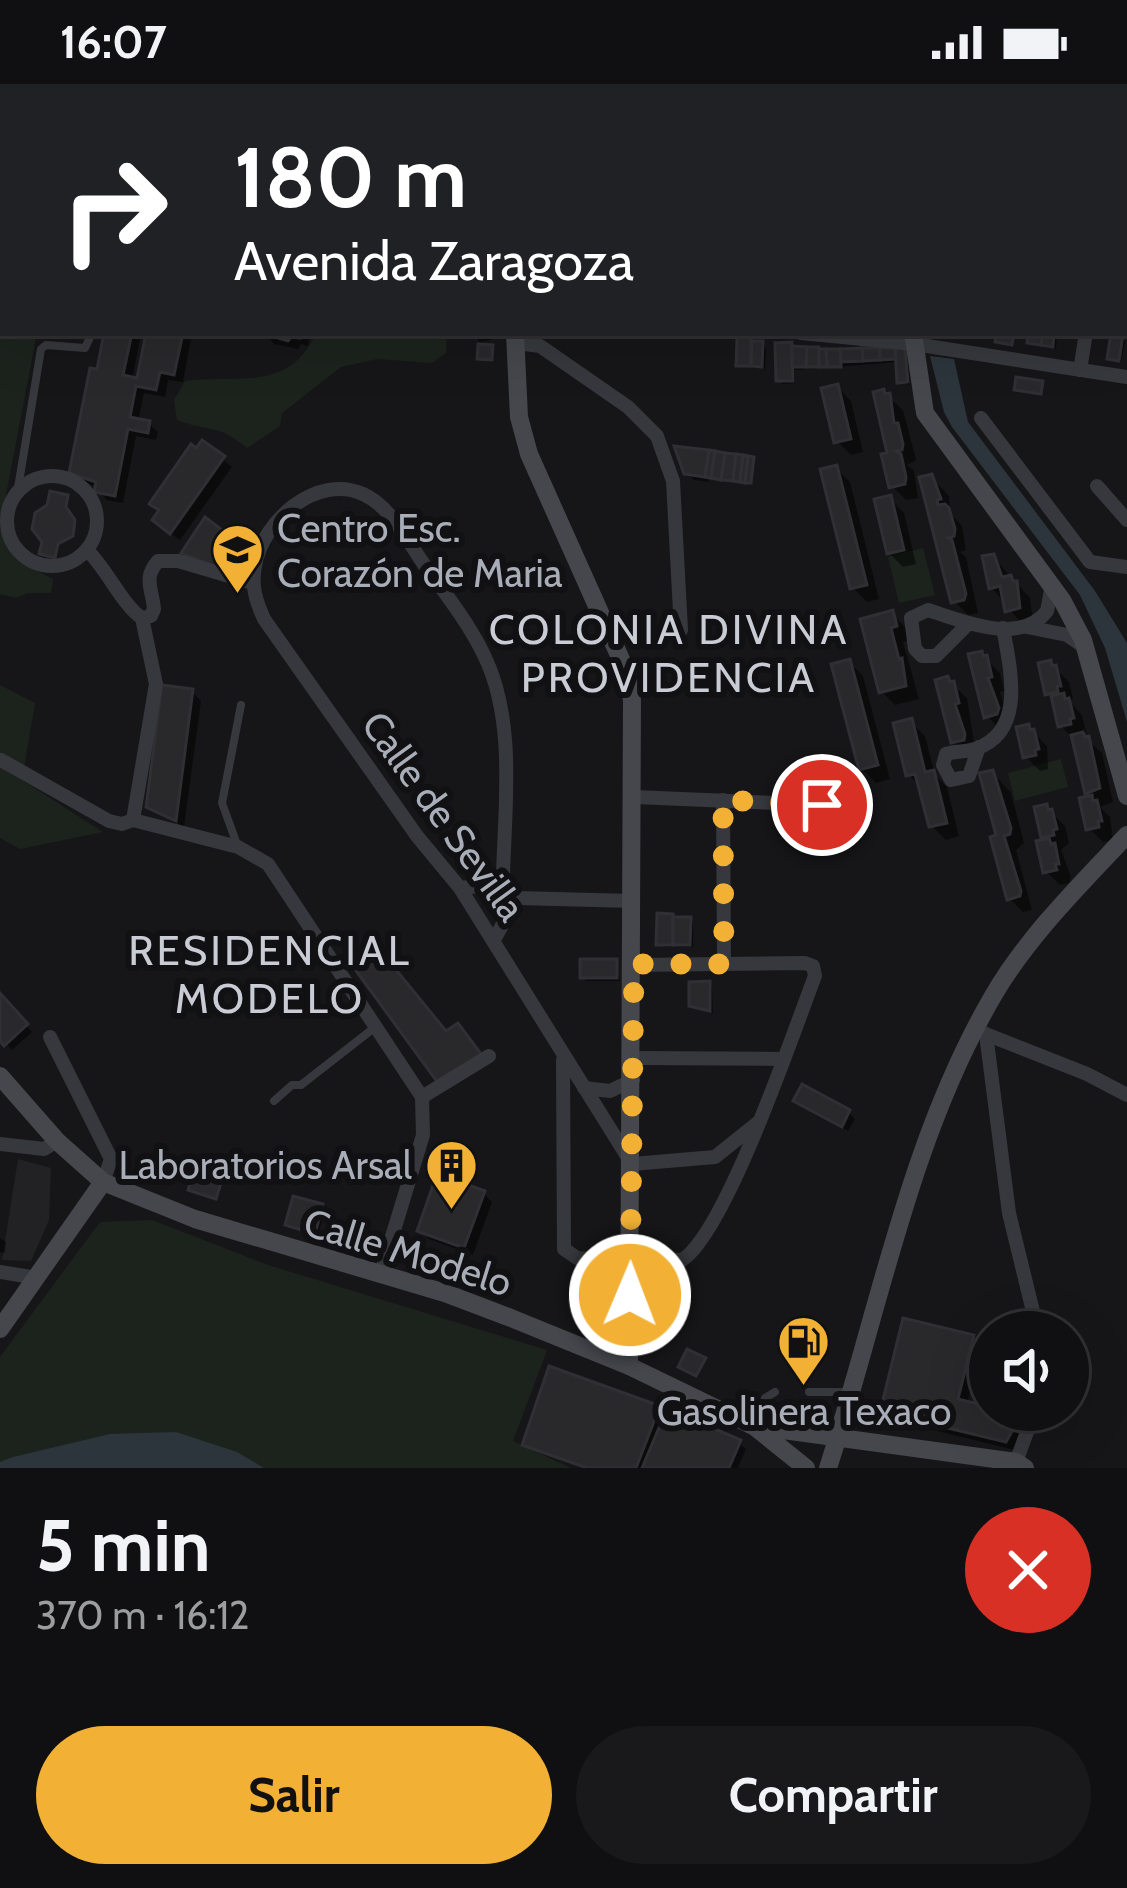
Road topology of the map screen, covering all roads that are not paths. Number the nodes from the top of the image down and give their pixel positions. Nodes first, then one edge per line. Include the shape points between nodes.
1 (91, 336) edge
2 (836, 336) edge
3 (1086, 336) edge
4 (516, 338) edge
5 (919, 341) edge
6 (1080, 370) junction
7 (1127, 377) edge
8 (980, 418) dead end
9 (1097, 486) dead end
10 (16, 494) junction
11 (1127, 520) edge
12 (87, 550) junction
13 (1127, 567) edge
14 (253, 584) junction
15 (1052, 585) junction
16 (142, 618) junction
17 (969, 623) dead end
18 (1027, 627) junction
19 (1004, 628) junction
20 (681, 630) dead end
21 (1086, 648) junction
22 (241, 705) dead end
23 (979, 747) dead end
24 (1, 760) edge
25 (635, 796) junction
26 (1127, 796) edge
27 (723, 800) junction
28 (822, 805) dead end
29 (134, 820) junction
30 (1127, 835) edge
31 (238, 847) junction
32 (503, 874) junction
33 (460, 888) junction
34 (517, 898) junction
35 (633, 901) junction
36 (494, 940) junction
37 (634, 964) junction
38 (724, 964) junction
39 (375, 1027) junction
40 (981, 1032) junction
41 (50, 1036) dead end
42 (563, 1055) junction
43 (489, 1056) dead end
44 (633, 1058) junction
45 (783, 1059) junction
46 (0, 1076) edge
47 (633, 1080) junction
48 (584, 1088) junction
49 (1127, 1095) edge
50 (422, 1097) junction
51 (274, 1101) dead end
52 (760, 1121) junction
53 (57, 1141) junction
54 (0, 1144) edge
55 (632, 1164) junction
56 (103, 1182) junction
57 (631, 1259) junction
58 (0, 1272) edge
59 (380, 1276) junction
60 (37, 1278) junction
61 (1033, 1311) edge
62 (0, 1329) edge
63 (629, 1366) junction
64 (775, 1392) dead end
65 (809, 1392) dead end
66 (853, 1392) junction
67 (755, 1426) junction
68 (1030, 1431) edge
69 (838, 1436) junction
70 (1021, 1465) edge
71 (806, 1468) edge
72 (828, 1468) edge

1 - 10 lane via 85,348 41,349
2 - 5 street
3 - 6 street
4 - 20 street via 628,407 656,436 673,481
4 - 25 street via 529,454 627,673
5 - 6 street
5 - 15 street via 925,413
6 - 7 street
8 - 13 street via 1090,562
9 - 11 street
10 - 12 street via 7,527 24,557 57,566
10 - 12 street via 46,476 80,486 97,516
12 - 16 street
14 - 16 street via 158,561 147,582 154,609
14 - 32 street via 262,543 298,502 321,491 358,491 387,512 486,659 502,717
14 - 33 street, Calle de Sevilla via 273,633
15 - 18 street via 1047,610
15 - 21 street
16 - 29 street via 156,684
17 - 19 street
18 - 19 street
18 - 21 street
19 - 23 street via 1009,718
21 - 26 street
22 - 31 lane via 223,803
24 - 29 street via 109,821
25 - 27 street
25 - 35 street
27 - 28 street
27 - 38 street
29 - 31 street
30 - 40 street via 1042,928 994,993
31 - 39 street via 268,864
32 - 33 street via 489,885
32 - 34 street
33 - 36 street, Calle de Sevilla
34 - 35 street
34 - 36 street
35 - 37 street
36 - 42 street, Calle de Sevilla
37 - 38 street
37 - 44 street
38 - 45 street via 813,966
39 - 50 street
39 - 51 lane
40 - 49 street
40 - 61 street
40 - 66 street via 898,1220
41 - 56 street via 111,1160
42 - 48 street, Calle de Sevilla
42 - 57 street via 564,1249 572,1257
43 - 50 street
44 - 45 street
44 - 47 street
45 - 52 street
46 - 53 street, Calle Modelo
47 - 48 street via 610,1091
47 - 55 street
48 - 55 street, Calle de Sevilla
50 - 59 street via 423,1135
52 - 55 street via 715,1157
52 - 57 street via 692,1254
53 - 54 street via 44,1149
53 - 56 street, Calle Modelo
55 - 57 street
56 - 59 street, Calle Modelo
56 - 60 street
57 - 63 street
58 - 60 street
59 - 63 street, Calle Modelo via 445,1293
60 - 62 street
63 - 67 street, Calle Modelo
64 - 67 lane
65 - 66 lane
66 - 69 street
67 - 69 street, Calle Modelo
67 - 71 street, Calle Modelo
68 - 70 street
69 - 70 street, Calle Modelo
69 - 72 street

